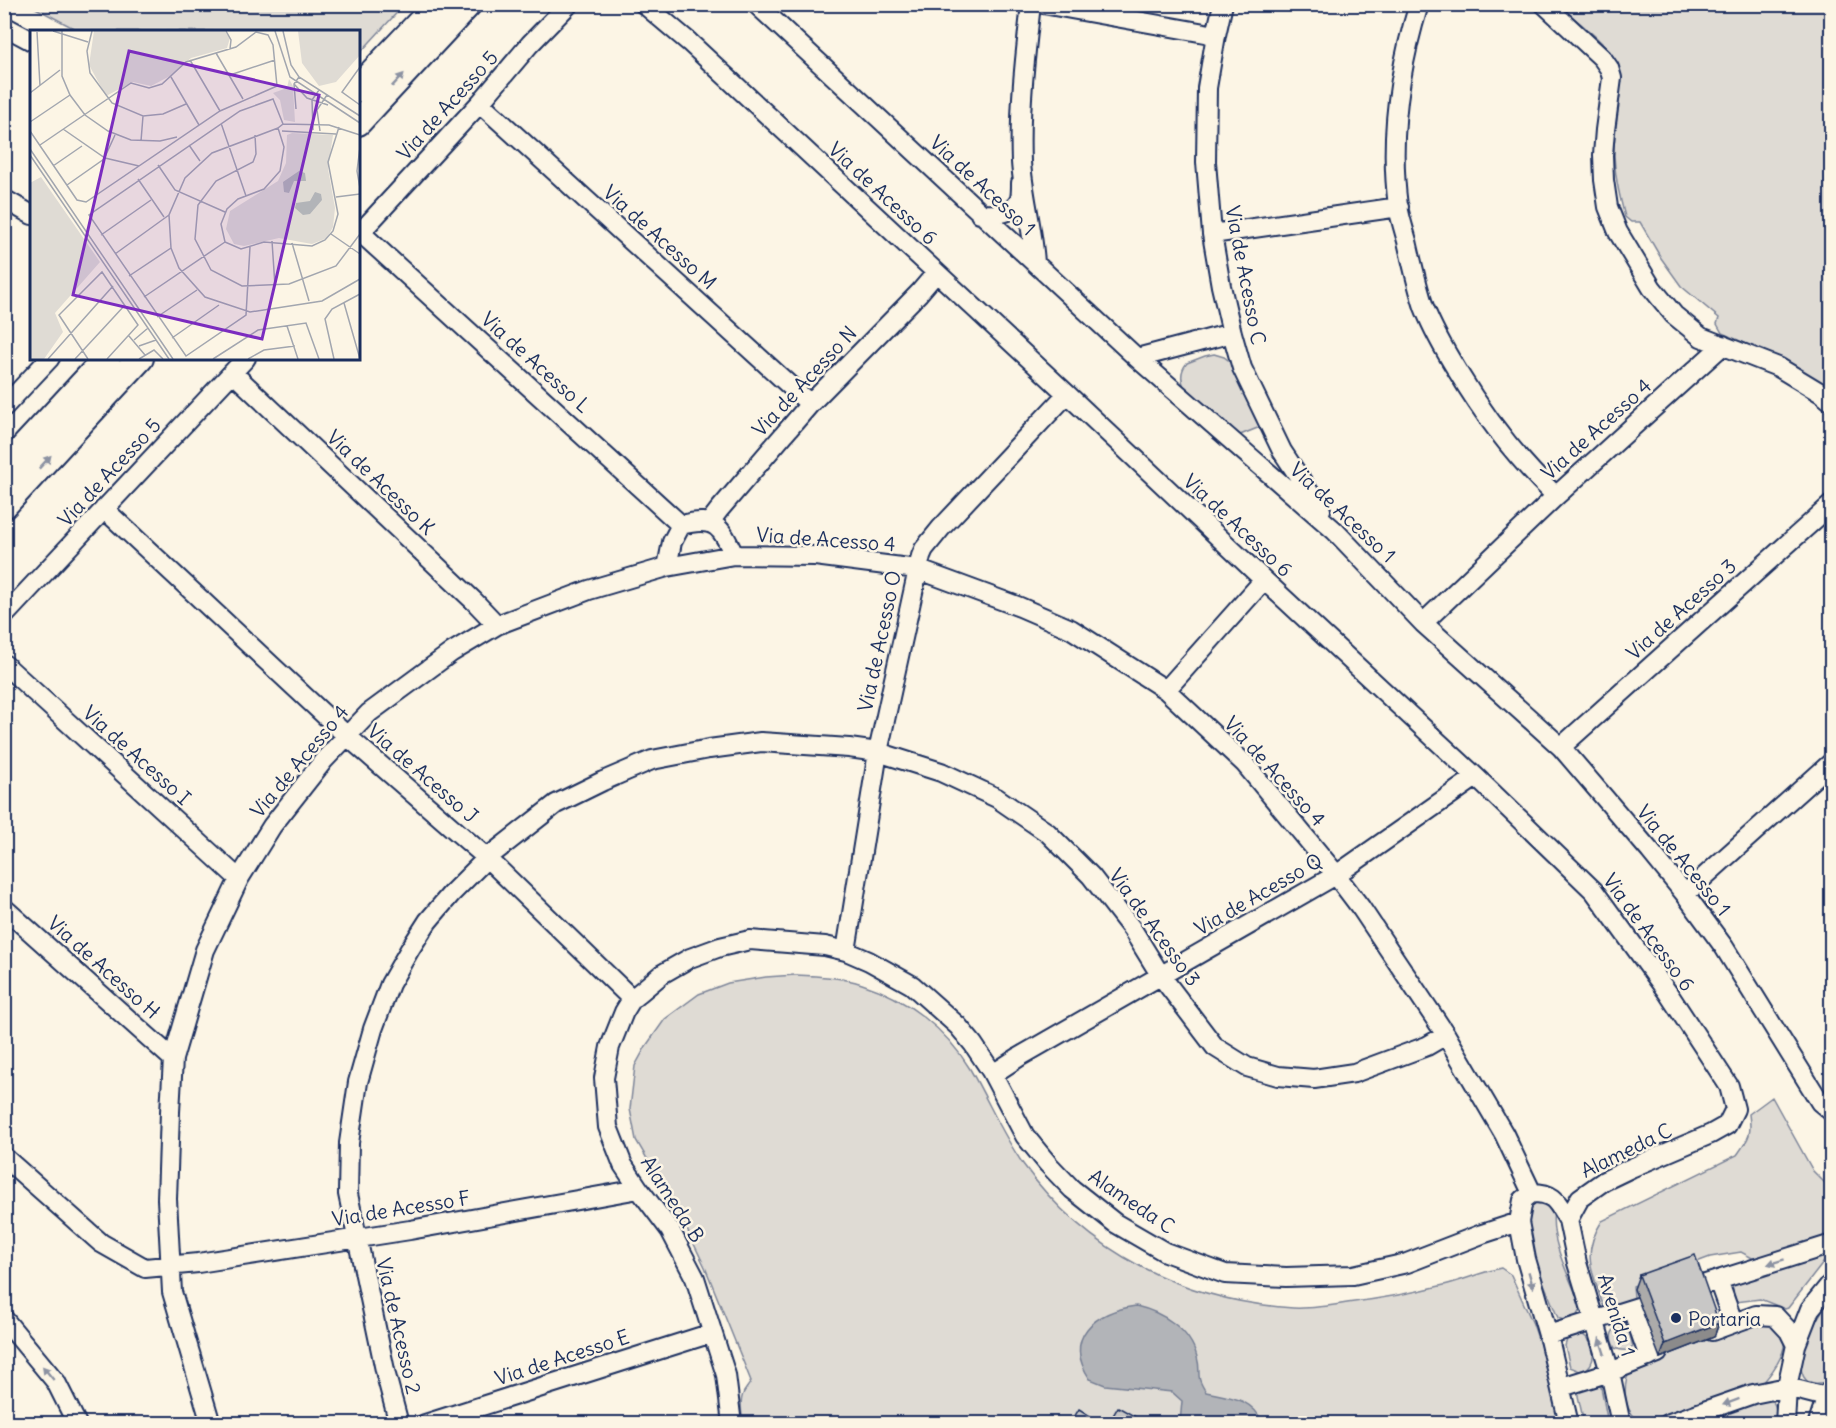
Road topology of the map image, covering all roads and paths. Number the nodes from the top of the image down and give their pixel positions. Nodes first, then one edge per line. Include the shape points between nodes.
1 (438, 4) edge
2 (468, 4) edge
3 (568, 4) edge
4 (644, 4) edge
5 (756, 4) edge
6 (1031, 4) edge
7 (1043, 4) edge
8 (1223, 4) edge
9 (1419, 4) edge
10 (1544, 4) edge
11 (4, 26) edge
12 (1216, 35) junction
13 (30, 40) edge
14 (360, 86) edge
15 (480, 103) junction
16 (360, 120) edge
17 (1021, 163) junction
18 (4, 199) edge
19 (1399, 207) junction
20 (30, 214) edge
21 (980, 214) junction
22 (360, 234) edge
23 (1212, 234) junction
24 (1035, 263) junction
25 (936, 273) junction
26 (1232, 333) junction
27 (1723, 345) junction
28 (1137, 358) junction
29 (48, 360) edge
30 (105, 360) edge
31 (138, 360) edge
32 (244, 360) edge
33 (233, 373) junction
34 (1067, 394) junction
35 (8, 396) edge
36 (1832, 402) edge
37 (810, 404) junction
38 (4, 470) edge
39 (1556, 496) junction
40 (1832, 504) edge
41 (4, 505) edge
42 (104, 509) junction
43 (709, 523) junction
44 (681, 525) junction
45 (1335, 531) junction
46 (734, 555) junction
47 (667, 567) junction
48 (917, 569) junction
49 (1264, 580) junction
50 (4, 615) edge
51 (1423, 623) junction
52 (497, 625) junction
53 (4, 664) edge
54 (1166, 690) junction
55 (347, 736) junction
56 (1561, 747) junction
57 (878, 752) junction
58 (1831, 764) edge
59 (1476, 777) junction
60 (487, 858) junction
61 (1336, 875) junction
62 (239, 879) junction
63 (1684, 894) junction
64 (4, 908) edge
65 (846, 951) junction
66 (1161, 976) junction
67 (632, 999) junction
68 (1446, 1035) junction
69 (173, 1059) junction
70 (993, 1074) junction
71 (1831, 1112) edge
72 (1727, 1125) joint
73 (4, 1157) edge
74 (639, 1189) junction
75 (1532, 1192) junction
76 (1568, 1220) junction
77 (1519, 1222) junction
78 (357, 1239) junction
79 (1832, 1244) edge
80 (170, 1265) junction
81 (1718, 1280) junction
82 (1832, 1282) edge
83 (1696, 1287) edge
84 (4, 1319) edge
85 (1594, 1320) junction
86 (1733, 1322) junction
87 (1712, 1331) edge
88 (712, 1333) junction
89 (1548, 1335) junction
90 (1796, 1345) junction
91 (1610, 1372) junction
92 (1562, 1387) junction
93 (1787, 1387) junction
94 (1831, 1397) edge
95 (1674, 1423) edge
96 (77, 1424) edge
97 (211, 1424) edge
98 (399, 1424) edge
99 (425, 1424) edge
100 (732, 1424) edge
101 (1569, 1424) edge
102 (1621, 1424) edge
103 (1785, 1424) edge
104 (1822, 1424) edge

1 - 14 street
16 -> 2 street
3 - 15 street, Via de Acesso 5
4 - 25 street, Via de Acesso 6
5 - 21 street, Via de Acesso 1
6 - 17 street via 1023,75
7 - 12 street
8 - 12 street, Via de Acesso C
9 - 19 street via 1408,39 1396,116
10 - 27 street via 1609,68 1612,78 1604,180 1608,207 1618,232 1652,288 1674,315 1701,337
11 - 13 street
12 - 23 street, Via de Acesso C via 1207,88 1206,162
15 - 22 street, Via de Acesso 5
15 - 37 street, Via de Acesso M
17 - 21 street via 1020,199 1014,208 998,215
17 - 24 street
18 - 20 street
19 - 23 street
19 - 39 street via 1425,308 1443,348 1479,408
21 - 24 street, Via de Acesso 1
22 - 44 street, Via de Acesso L
23 - 26 street, Via de Acesso C
24 - 28 street, Via de Acesso 1
25 - 34 street, Via de Acesso 6
25 - 37 street, Via de Acesso N
26 - 28 street
26 - 45 street, Via de Acesso C via 1242,368 1282,451
27 - 36 street via 1778,367
27 - 39 street, Via de Acesso 4
28 - 45 street, Via de Acesso 1
29 - 35 street
30 - 38 street
41 -> 31 street
32 - 33 street, Via de Acesso 5
33 - 42 street, Via de Acesso 5
33 - 52 street, Via de Acesso K
34 - 48 street, Via de Acesso O via 941,528 924,549
34 - 49 street, Via de Acesso 6
37 - 43 street, Via de Acesso N
39 - 51 street, Via de Acesso 4
40 - 56 street, Via de Acesso 3
42 - 50 street, Via de Acesso 5
42 - 55 street, Via de Acesso J
43 - 44 street
43 - 46 street via 722,530
44 - 47 street via 672,542
45 - 51 street, Via de Acesso 1
46 - 47 street, Via de Acesso 4
46 - 48 street, Via de Acesso 4 via 815,556
47 - 52 street, Via de Acesso 4 via 589,590
48 - 54 street, Via de Acesso 4 via 1071,630
48 - 57 street, Via de Acesso O
49 - 54 street
49 - 59 street, Via de Acesso 6
51 - 56 street, Via de Acesso 1
52 - 55 street, Via de Acesso 4 via 404,687 369,713
53 - 62 street, Via de Acesso I
54 - 61 street, Via de Acesso 4 via 1245,764
55 - 60 street, Via de Acesso J
55 - 62 street, Via de Acesso 4 via 272,826
56 - 63 street, Via de Acesso 1
57 - 60 street, Via de Acesso 3 via 761,741 652,760 556,804
57 - 65 street, Via de Acesso O
57 - 66 street, Via de Acesso 3 via 941,772 997,798 1048,833 1091,876 1132,928
58 - 63 street
59 - 61 street, Via de Acesso Q
59 - 72 street, Via de Acesso 6 via 1594,891 1641,956 1730,1086 1735,1109
60 - 67 street, Via de Acesso J
60 - 78 street, Via de Acesso 3 via 428,921 390,984 373,1029 358,1082 349,1143 348,1194
61 - 66 street, Via de Acesso Q
61 - 68 street, Via de Acesso 4
62 - 69 street, Via de Acesso 4 via 205,950
63 - 71 street, Via de Acesso 1 via 1724,947
64 - 69 street, Via de Acesso H
65 - 67 street, Alameda C via 750,940 690,958 662,974
65 - 70 street, Alameda C via 912,985 958,1026
66 - 68 street, Via de Acesso 3 via 1215,1047 1247,1067 1278,1076 1314,1079 1354,1072 1427,1046
66 - 70 street, Via de Acesso Q
67 - 74 street, Alameda B via 610,1047 604,1078 608,1127 623,1165
68 - 75 street, Via de Acesso 4 via 1504,1134
69 - 80 street, Via de Acesso 4 via 167,1199
70 - 77 street, Alameda C via 1025,1136 1072,1189 1116,1223 1165,1252 1225,1274 1353,1275 1407,1263
72 - 76 street, Alameda C via 1604,1181 1580,1198
73 - 80 street, Via de Acesso F via 101,1243 145,1268
74 - 78 street, Via de Acesso F
74 - 88 street, Alameda B via 670,1230 695,1278
75 - 76 street via 1555,1197
75 - 77 street via 1523,1200
76 - 85 street, Avenida 1
77 -> 89 street
78 - 80 street, Via de Acesso F
78 - 98 street, Via de Acesso 2
79 -> 81 street
80 - 97 street via 172,1292
81 - 83 street
81 - 86 street
82 - 90 street via 1810,1309
96 -> 84 street via 56,1382
85 - 89 street
91 -> 85 street, Avenida 1
85 - 91 street via 1636,1308 1653,1355
86 - 87 street
86 - 90 street via 1756,1315 1775,1316
88 - 99 street, Via de Acesso E
88 - 100 street, Alameda B via 726,1375
89 - 92 street
90 - 93 street
91 - 92 street
91 - 102 street, Avenida 1
92 - 101 street
93 - 94 street
93 -> 95 street via 1753,1394
93 - 103 street
94 - 104 street

